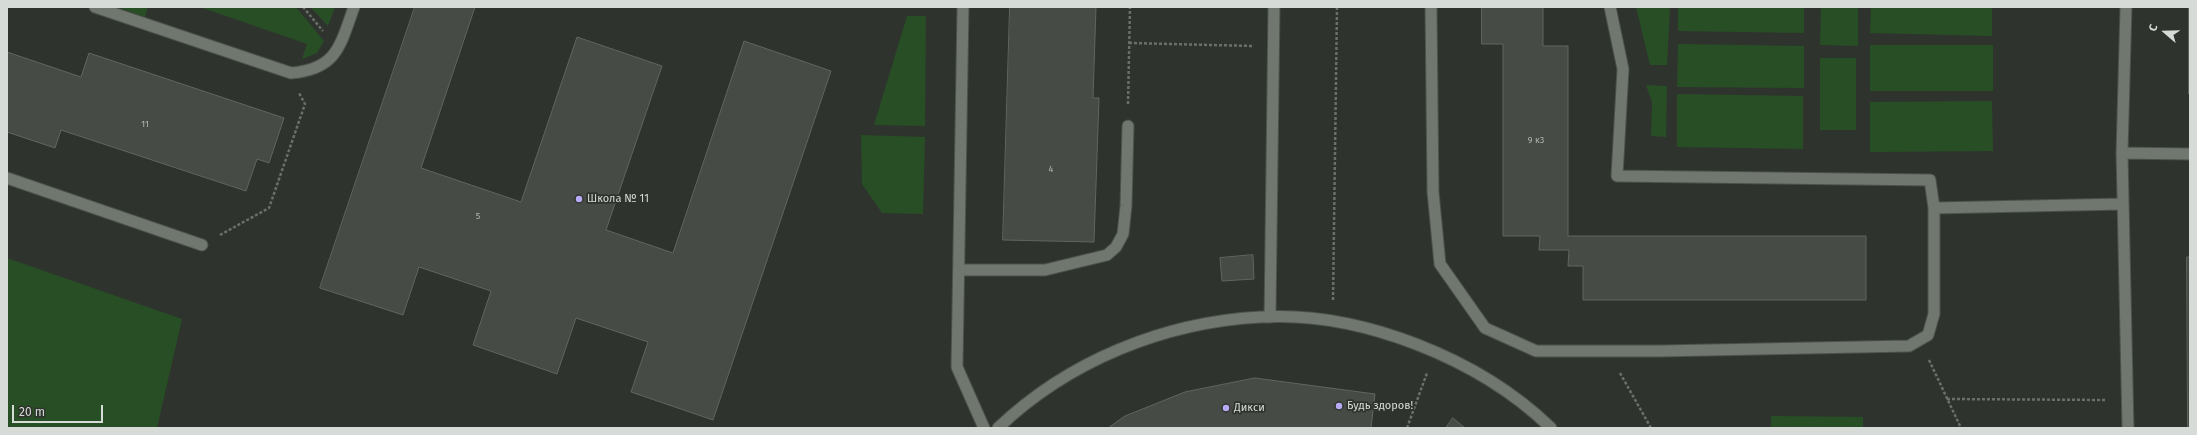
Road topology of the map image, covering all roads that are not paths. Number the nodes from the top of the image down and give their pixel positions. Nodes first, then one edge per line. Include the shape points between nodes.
1 (95, 7) edge
2 (354, 7) edge
3 (963, 7) edge
4 (1274, 7) edge
5 (1431, 7) edge
6 (1610, 7) edge
7 (2126, 7) edge
8 (1128, 126) road end
9 (2122, 153) junction
10 (2190, 154) edge
11 (7, 178) edge
12 (2123, 204) junction
13 (1934, 208) junction
14 (202, 245) road end
15 (959, 270) junction
16 (1270, 317) junction
17 (984, 428) edge
18 (998, 428) edge
19 (1551, 428) edge
20 (2128, 428) edge

1 - 2 street via 291,73 318,68 333,58
3 - 15 street
4 - 16 street
5 - 13 street via 1433,192 1440,264 1485,328 1536,350 1909,346 1928,335 1934,314
6 - 13 street via 1623,69 1617,176 1930,180
7 - 9 street
8 - 15 street via 1123,234 1116,247 1107,255 1045,270
9 - 10 street
9 - 12 street
11 - 14 street
12 - 13 street
12 - 20 street
15 - 17 street via 957,367
16 - 18 street via 1216,322 1173,330 1132,344 1092,361 1055,383
16 - 19 street via 1333,322 1388,334 1435,352 1468,367 1504,390

